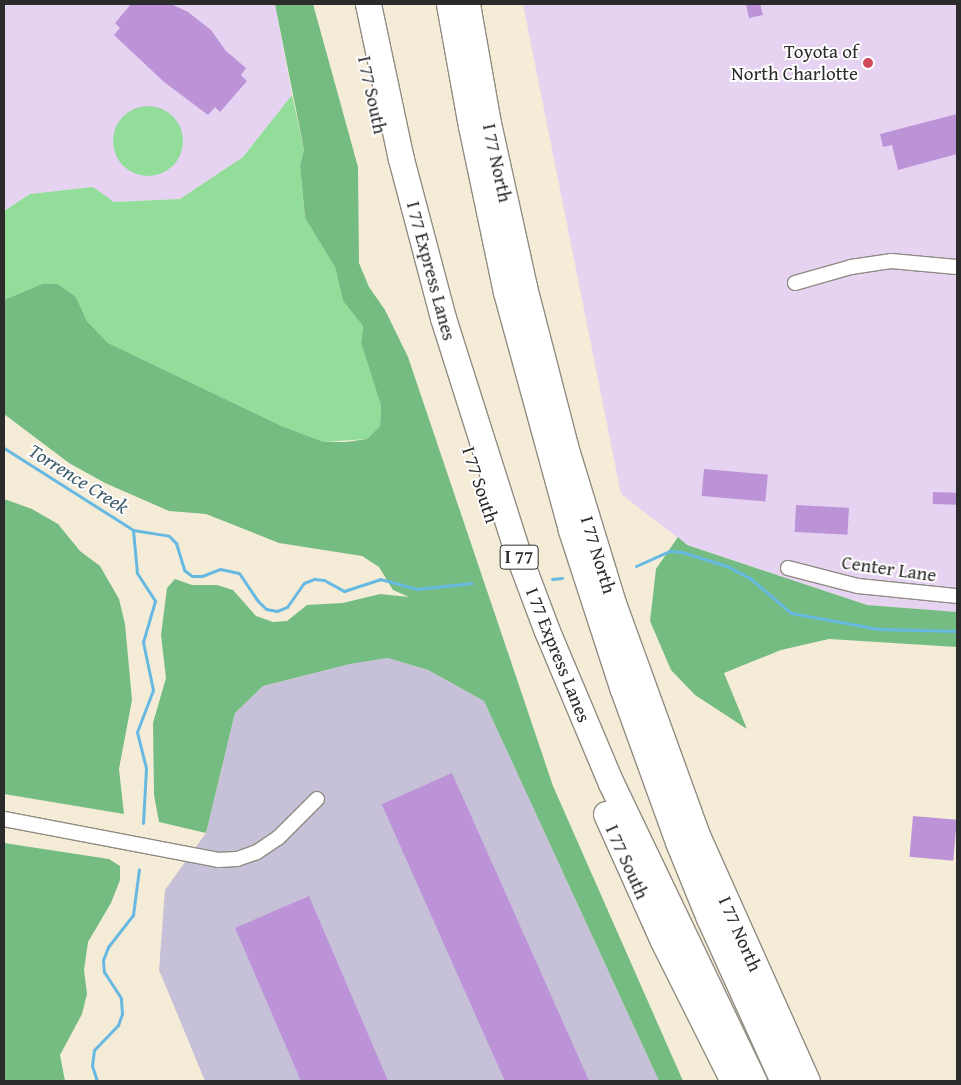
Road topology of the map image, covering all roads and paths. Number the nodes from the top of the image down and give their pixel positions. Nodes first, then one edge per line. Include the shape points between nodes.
1 (353, 4) edge
2 (368, 4) edge
3 (450, 4) edge
4 (467, 4) edge
5 (957, 267) edge
6 (795, 283) dead end
7 (788, 568) dead end
8 (957, 596) edge
9 (317, 799) dead end
10 (4, 819) edge
11 (733, 1081) edge
12 (754, 1081) edge
13 (783, 1081) edge
14 (807, 1081) edge

1 - 11 highway, I 77 South / I 77 via 387,162 422,296 452,402 505,559 595,790 663,941
2 - 12 highway, I 77 Express Lanes / I 77 via 426,256 466,398 518,554 607,775
3 - 13 highway via 471,126 506,292 571,530 622,687 678,842 716,935
4 - 14 highway, I 77 North via 488,123 524,287 588,525 639,681 697,835
5 - 6 street via 891,262 851,267
7 - 8 street, Center Lane via 858,586
9 - 10 street via 278,838 257,852 237,859 218,860

